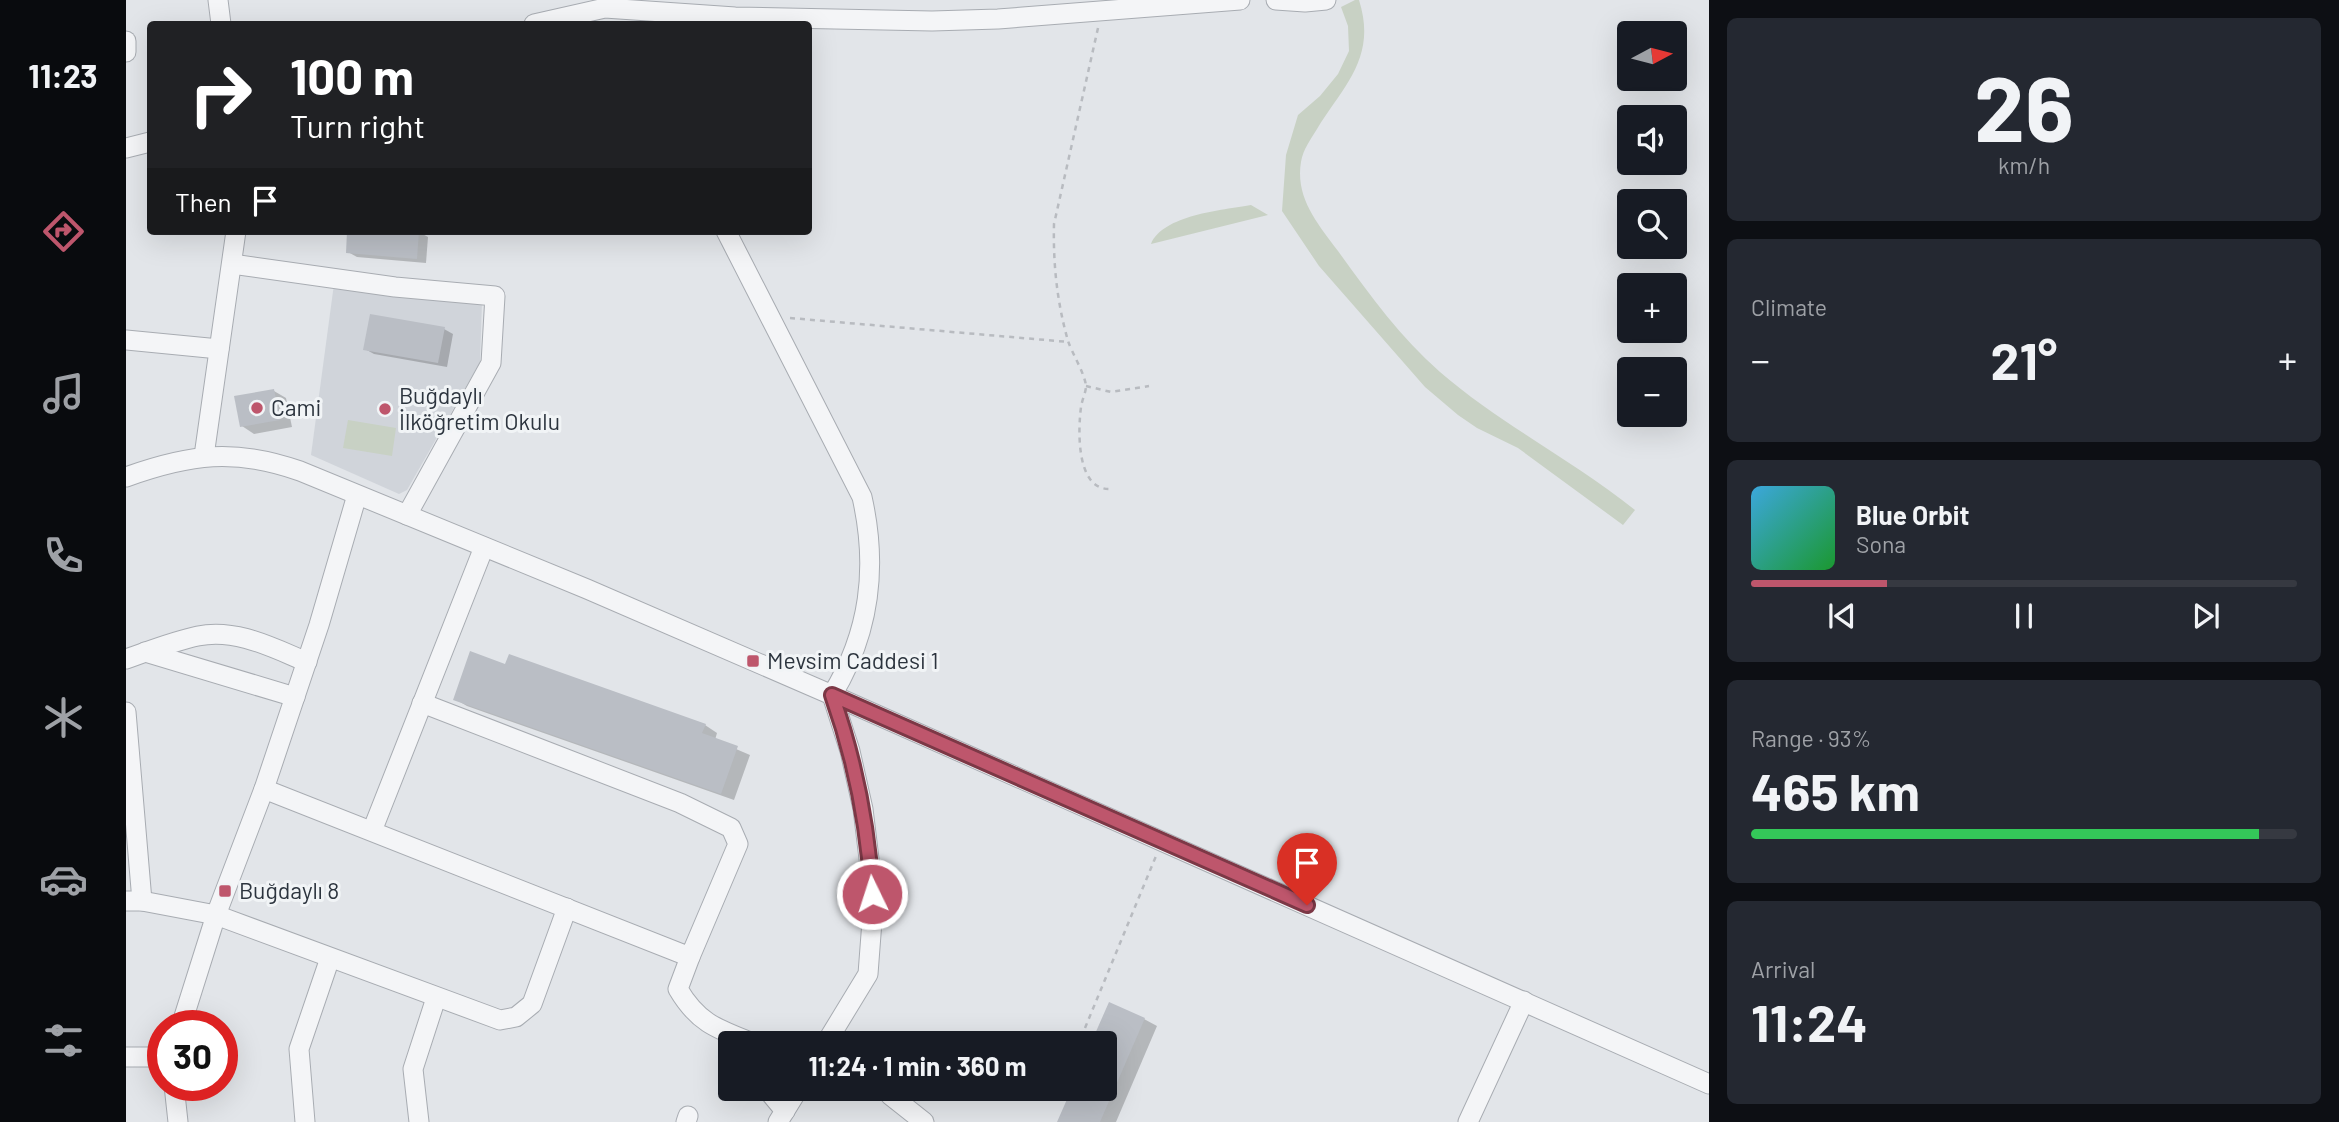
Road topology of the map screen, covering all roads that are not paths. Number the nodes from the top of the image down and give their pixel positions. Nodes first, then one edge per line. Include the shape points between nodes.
1 (218, 0) edge
2 (1240, 0) edge
3 (1276, 0) edge
4 (1326, 0) edge
5 (1203, 1) edge
6 (606, 8) edge
7 (221, 21) edge
8 (548, 21) edge
9 (126, 41) edge
10 (126, 52) edge
11 (147, 143) edge
12 (126, 148) edge
13 (236, 235) edge
14 (728, 235) edge
15 (232, 264) junction
16 (126, 340) edge
17 (219, 349) junction
18 (204, 456) junction
19 (126, 477) edge
20 (357, 495) junction
21 (407, 515) junction
22 (484, 547) junction
23 (145, 652) junction
24 (126, 659) edge
25 (307, 662) junction
26 (832, 695) junction
27 (295, 697) junction
28 (422, 703) junction
29 (126, 712) edge
30 (264, 789) junction
31 (372, 831) junction
32 (134, 901) edge
33 (567, 908) junction
34 (216, 915) junction
35 (690, 957) junction
36 (330, 958) junction
37 (436, 998) junction
38 (1524, 1001) junction
39 (186, 1010) edge
40 (833, 1031) edge
41 (718, 1032) edge
42 (147, 1057) edge
43 (126, 1058) edge
44 (1709, 1084) edge
45 (176, 1101) edge
46 (773, 1101) edge
47 (791, 1101) edge
48 (888, 1101) edge
49 (897, 1101) edge
50 (782, 1117) edge
51 (178, 1122) edge
52 (305, 1122) edge
53 (419, 1122) edge
54 (895, 1122) edge
55 (924, 1122) edge
56 (1468, 1122) edge

1 - 7 street
2 - 5 street
3 - 4 street
5 - 6 street via 998,19 866,21
6 - 8 street
9 - 10 street
11 - 12 street
13 - 15 street
14 - 26 street via 862,497 871,570 867,608 854,653
15 - 17 street
15 - 21 street via 495,296 491,363
16 - 17 street
17 - 18 street
18 - 19 street via 164,463
18 - 20 street via 263,460
20 - 21 street
20 - 25 street
21 - 22 street
22 - 26 street
22 - 28 street
23 - 24 street
23 - 25 street via 198,636 228,635
23 - 27 street
25 - 27 street
26 - 38 street
26 - 40 street via 863,809 872,921 868,974
27 - 30 street
28 - 31 street
28 - 35 street via 680,803 731,828 738,844
29 - 32 street
30 - 31 street
30 - 34 street
31 - 33 street
32 - 34 street
33 - 35 street
33 - 37 street via 532,1004 522,1014 509,1020 492,1019
34 - 36 street
34 - 39 street
35 - 41 street via 678,989 689,1008
36 - 37 street
36 - 52 street via 299,1049
37 - 53 street via 413,1069
38 - 44 street
38 - 56 street
42 - 43 street
45 - 51 street
46 - 50 street
47 - 50 street
48 - 54 street
49 - 55 street

